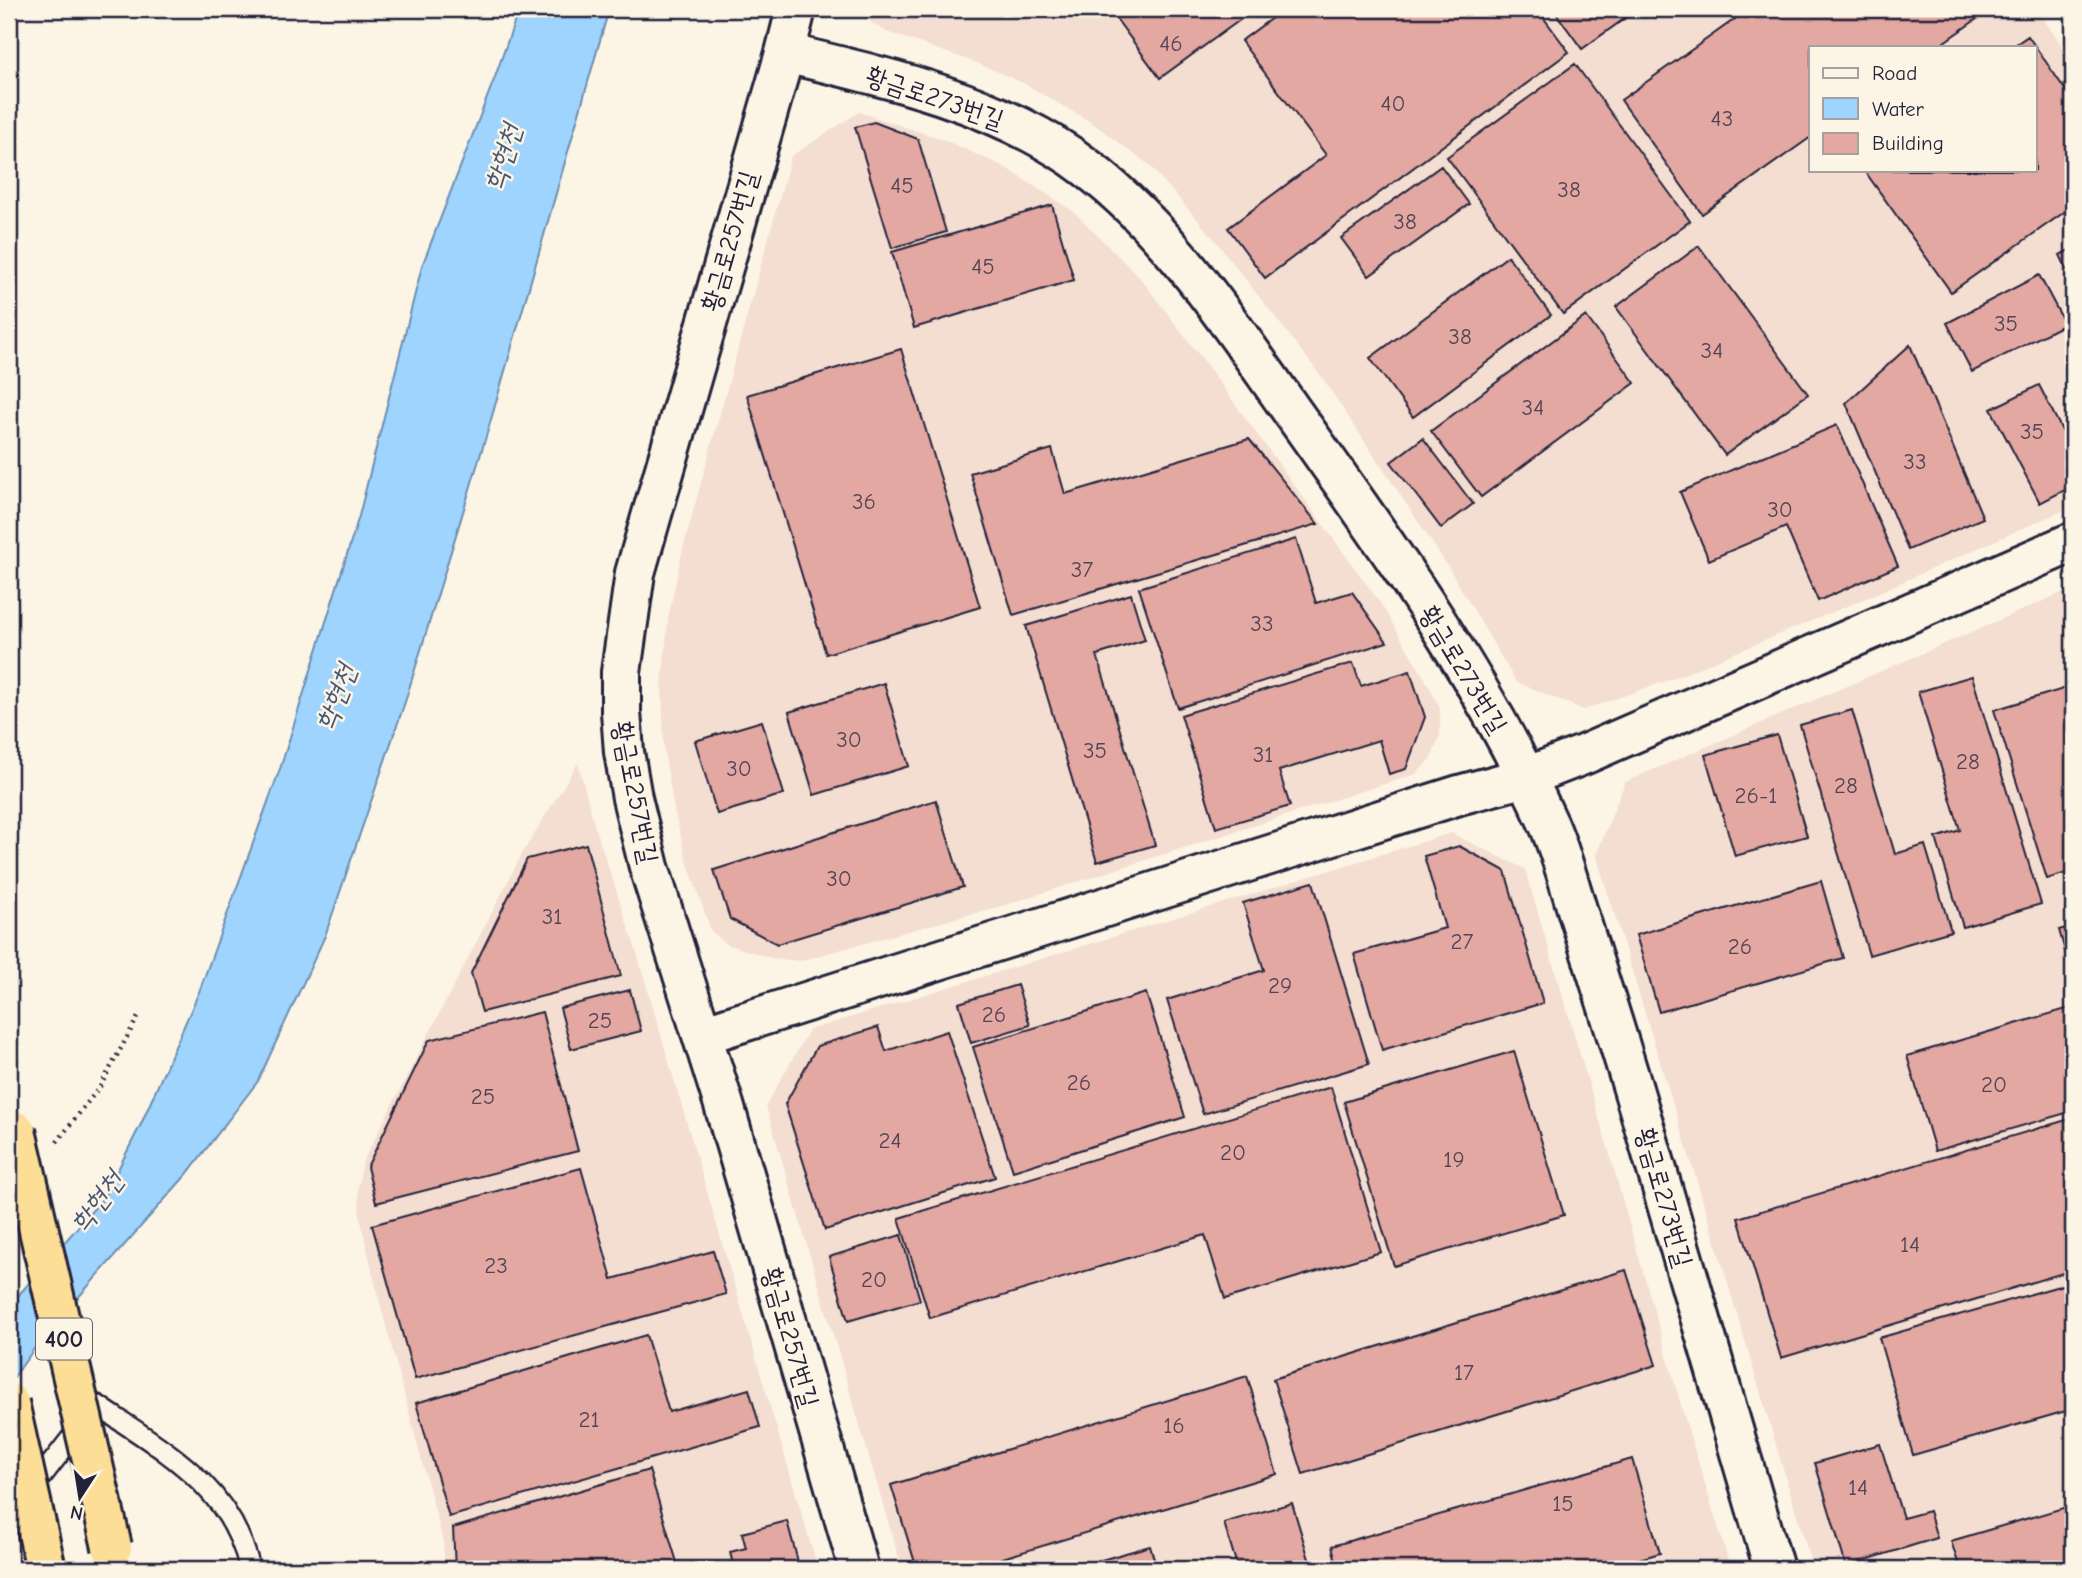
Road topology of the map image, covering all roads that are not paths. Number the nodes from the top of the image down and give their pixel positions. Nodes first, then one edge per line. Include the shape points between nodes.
1 (796, 9) edge
2 (785, 53) junction
3 (2073, 542) edge
4 (1526, 777) junction
5 (702, 1035) junction
6 (16, 1131) dead end
7 (9, 1403) edge
8 (9, 1522) edge
9 (112, 1547) dead end
10 (46, 1569) edge
11 (250, 1569) edge
12 (859, 1569) edge
13 (1774, 1569) edge

1 - 2 street, 황금로257번길
2 - 4 street, 황금로273번길 via 981,108 1072,158 1121,197 1209,296 1351,494 1438,622
2 - 5 street, 황금로257번길 via 635,573 621,672 624,752 632,797
3 - 4 street
4 - 5 street
4 - 13 street, 황금로273번길 via 1551,830 1625,1059
5 - 12 street, 황금로257번길
6 - 9 highway, 400, bridge
7 - 10 highway, bridge
8 - 11 lane via 97,1405 200,1479 229,1515

